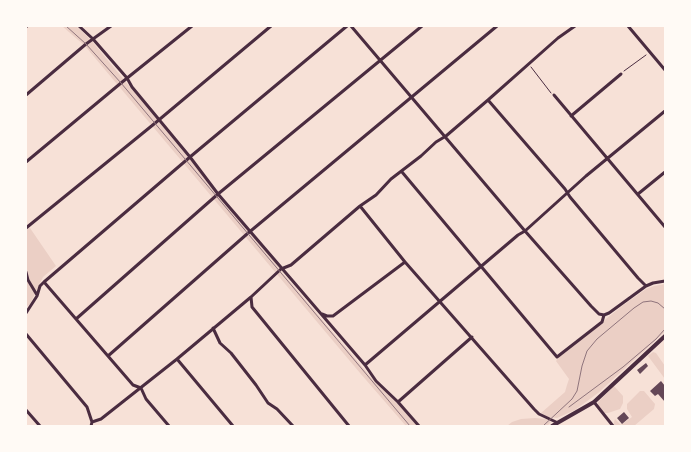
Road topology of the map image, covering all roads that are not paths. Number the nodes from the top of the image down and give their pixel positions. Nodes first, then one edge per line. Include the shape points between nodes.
1 (79, 26) edge
2 (111, 26) edge
3 (192, 26) edge
4 (271, 26) edge
5 (347, 26) edge
6 (351, 26) edge
7 (422, 26) edge
8 (497, 26) edge
9 (575, 26) edge
10 (628, 26) edge
11 (93, 39) junction
12 (380, 61) junction
13 (665, 70) edge
14 (621, 74) road end
15 (127, 78) junction
16 (26, 95) edge
17 (554, 95) road end
18 (412, 98) junction
19 (488, 100) junction
20 (665, 111) edge
21 (570, 116) junction
22 (159, 120) junction
23 (446, 136) junction
24 (190, 157) junction
25 (608, 159) junction
26 (26, 162) edge
27 (402, 172) junction
28 (665, 172) edge
29 (568, 193) junction
30 (218, 194) junction
31 (638, 194) junction
32 (360, 206) junction
33 (665, 227) edge
34 (26, 228) edge
35 (251, 231) junction
36 (526, 231) junction
37 (405, 262) junction
38 (481, 266) junction
39 (281, 268) junction
40 (26, 272) edge
41 (665, 281) edge
42 (44, 282) junction
43 (646, 286) junction
44 (37, 296) junction
45 (251, 296) junction
46 (440, 301) junction
47 (26, 313) edge
48 (320, 314) junction
49 (604, 315) junction
50 (76, 319) junction
51 (213, 328) junction
52 (26, 334) edge
53 (665, 336) edge
54 (472, 337) junction
55 (108, 356) junction
56 (177, 359) junction
57 (365, 365) junction
58 (140, 388) junction
59 (398, 402) junction
60 (594, 402) junction
61 (26, 410) edge
62 (556, 422) junction
63 (92, 424) edge
64 (40, 426) edge
65 (169, 426) edge
66 (233, 426) edge
67 (293, 426) edge
68 (349, 426) edge
69 (419, 426) edge
70 (552, 426) edge
71 (613, 426) edge

1 - 11 street
2 - 11 street
3 - 15 street
4 - 22 street
5 - 24 street
6 - 12 street
7 - 12 street
8 - 18 street
9 - 19 street via 528,63
10 - 13 street
11 - 15 street
11 - 16 street
12 - 18 street
12 - 30 street
14 - 21 street
15 - 22 street
15 - 26 street
17 - 21 street
18 - 23 street
18 - 35 street
19 - 23 street
19 - 29 street
20 - 25 street
21 - 25 street
22 - 24 street
22 - 34 street
23 - 27 street
23 - 36 street
24 - 30 street
24 - 42 street
25 - 29 street
25 - 31 street
27 - 32 street via 390,179 376,195
27 - 38 street
28 - 31 street
29 - 36 street
29 - 43 street
30 - 35 street
30 - 50 street
31 - 33 street
32 - 37 street
32 - 39 street via 291,265
35 - 39 street
35 - 55 street
36 - 38 street
36 - 49 street via 590,306
37 - 46 street
37 - 48 street via 334,316
38 - 46 street
38 - 49 street via 557,357 602,322
39 - 45 street
39 - 48 street
40 - 44 street
41 - 43 street
42 - 44 street
42 - 50 street
43 - 49 street
44 - 47 street
45 - 51 street
45 - 68 street via 252,308
46 - 54 street
46 - 57 street
48 - 57 street
50 - 55 street
51 - 56 street
51 - 67 street via 220,343 246,372 268,403
52 - 63 street via 87,407
53 - 60 street
54 - 59 street
54 - 62 street via 534,409
55 - 58 street via 133,385
56 - 58 street
56 - 66 street
57 - 59 street via 376,381
58 - 63 street
58 - 65 street
59 - 69 street
60 - 62 street
60 - 71 street
61 - 64 street
62 - 70 street

